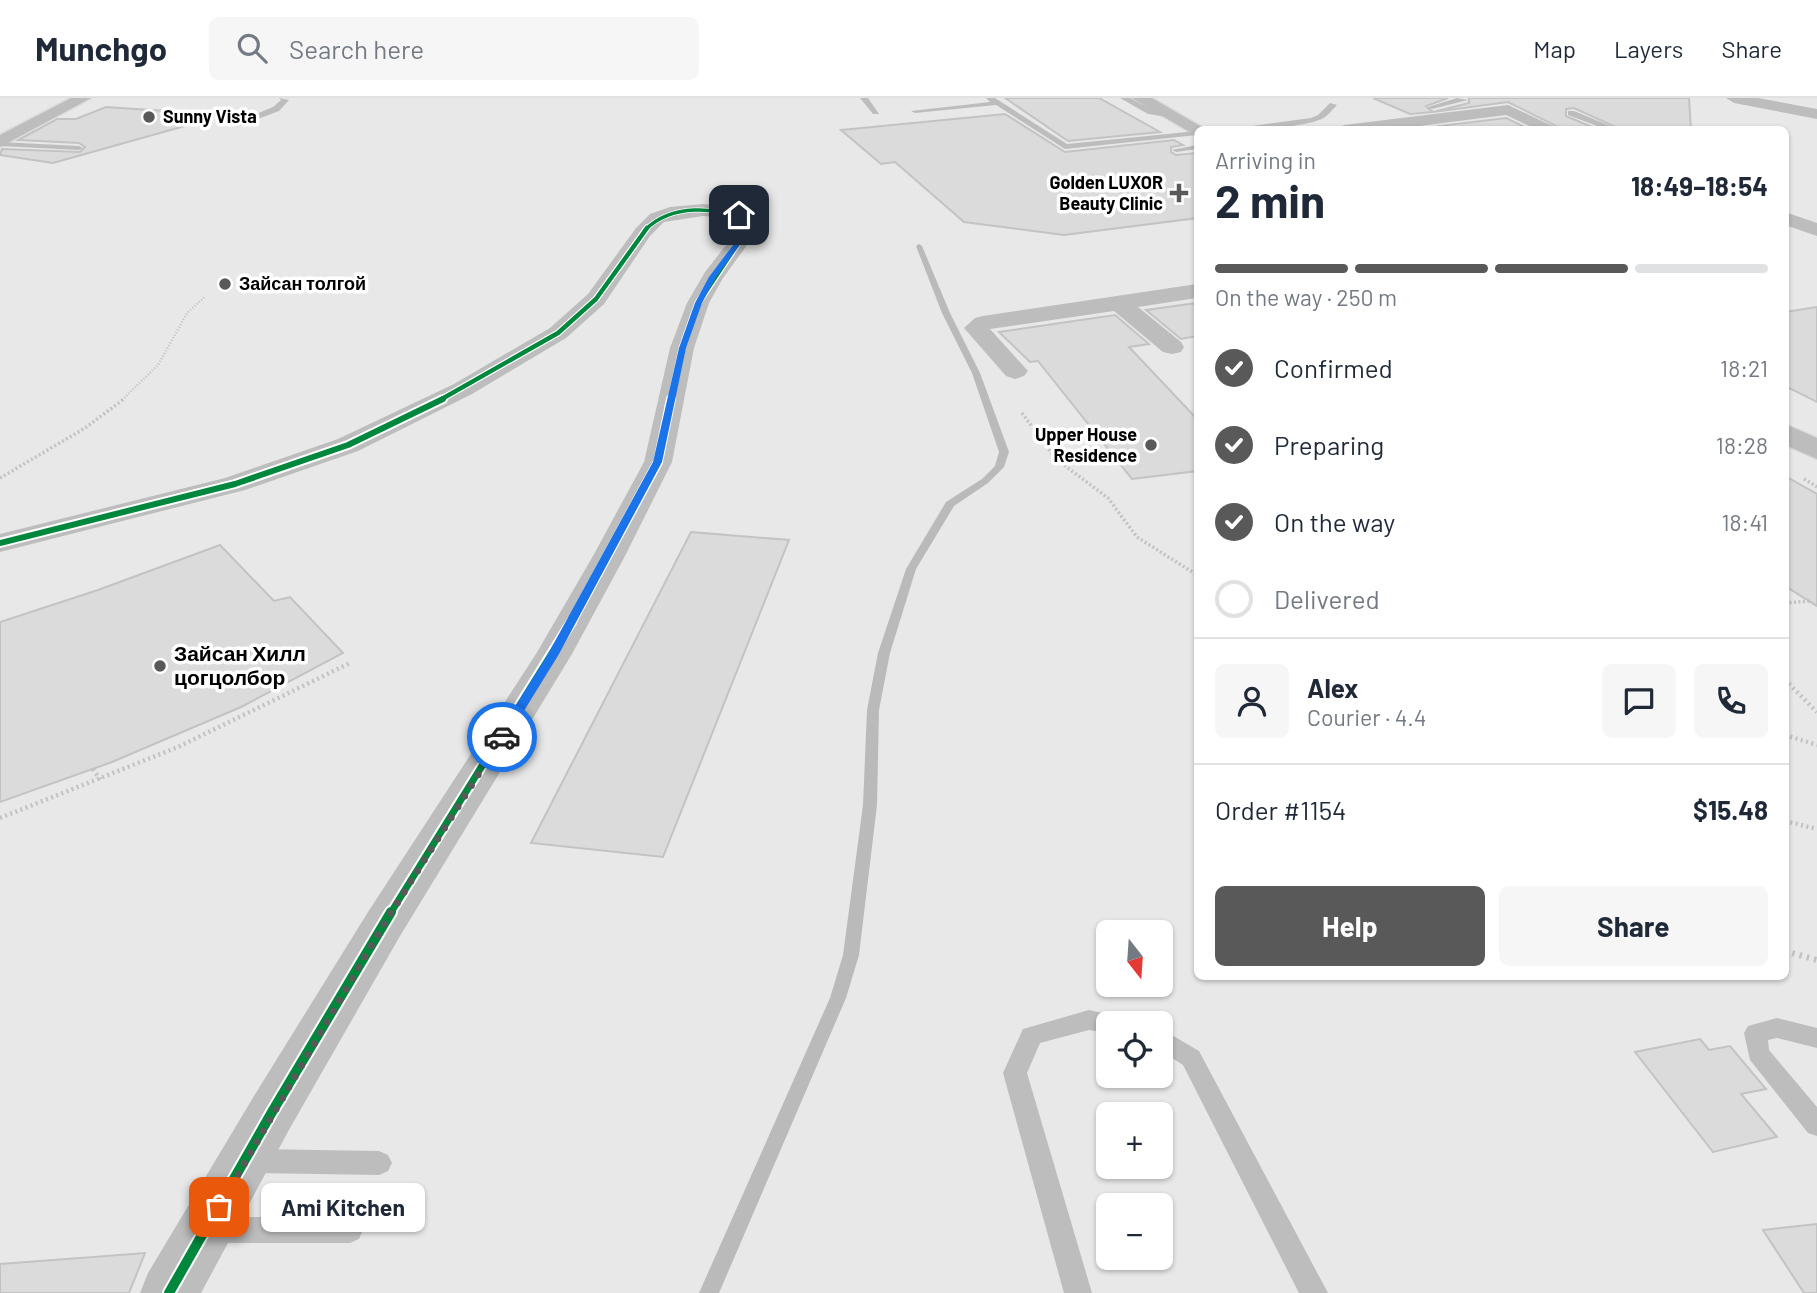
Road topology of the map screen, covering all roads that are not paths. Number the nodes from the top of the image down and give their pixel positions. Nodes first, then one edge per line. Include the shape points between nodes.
1 (83, 98) edge
2 (283, 98) edge
3 (864, 98) edge
4 (1124, 98) edge
5 (1140, 98) edge
6 (1461, 98) edge
7 (1734, 98) edge
8 (994, 101) edge
9 (1333, 105) dead end
10 (1432, 107) dead end
11 (876, 111) dead end
12 (915, 111) dead end
13 (1571, 113) dead end
14 (1817, 114) edge
15 (1174, 116) junction
16 (234, 125) dead end
17 (1261, 126) edge
18 (1377, 126) edge
19 (1544, 126) edge
20 (1605, 126) edge
21 (1194, 128) edge
22 (1194, 131) edge
23 (1194, 142) edge
24 (0, 143) edge
25 (1156, 146) dead end
26 (1194, 147) edge
27 (79, 148) dead end
28 (1176, 150) dead end
29 (1817, 207) edge
30 (1789, 210) edge
31 (1789, 220) edge
32 (1817, 230) edge
33 (1194, 291) edge
34 (1119, 303) junction
35 (1172, 347) dead end
36 (1015, 371) dead end
37 (1789, 435) edge
38 (1817, 450) edge
39 (0, 543) edge
40 (1096, 1021) edge
41 (1817, 1038) edge
42 (1173, 1046) edge
43 (1817, 1125) edge
44 (244, 1161) junction
45 (379, 1163) dead end
46 (206, 1230) junction
47 (350, 1230) dead end
48 (169, 1293) edge
49 (1078, 1293) edge
50 (1314, 1293) edge

1 - 24 main road
2 - 16 lane via 276,109
3 - 11 lane
4 - 15 lane via 1151,112
5 - 15 main road
6 - 10 lane via 1460,103
7 - 14 street
8 - 12 lane
8 - 22 lane via 1065,147
9 - 17 lane via 1312,120
13 - 20 lane
15 - 21 main road
18 - 19 street via 1508,110
23 - 25 lane
24 - 27 lane
26 - 28 lane
29 - 30 street
31 - 32 street
33 - 34 street
34 - 35 street
34 - 36 street via 983,323 976,328
37 - 38 main road
39 - 44 street via 235,484 348,444 463,389 558,333 596,299 636,240 657,218 703,210 748,220 748,230 698,303 682,348 658,462 610,556
40 - 49 lane via 1031,1036 1015,1073
41 - 43 lane via 1777,1028 1756,1032 1758,1053
42 - 50 lane via 1191,1058
44 - 45 lane
44 - 46 street
46 - 47 lane
46 - 48 street

